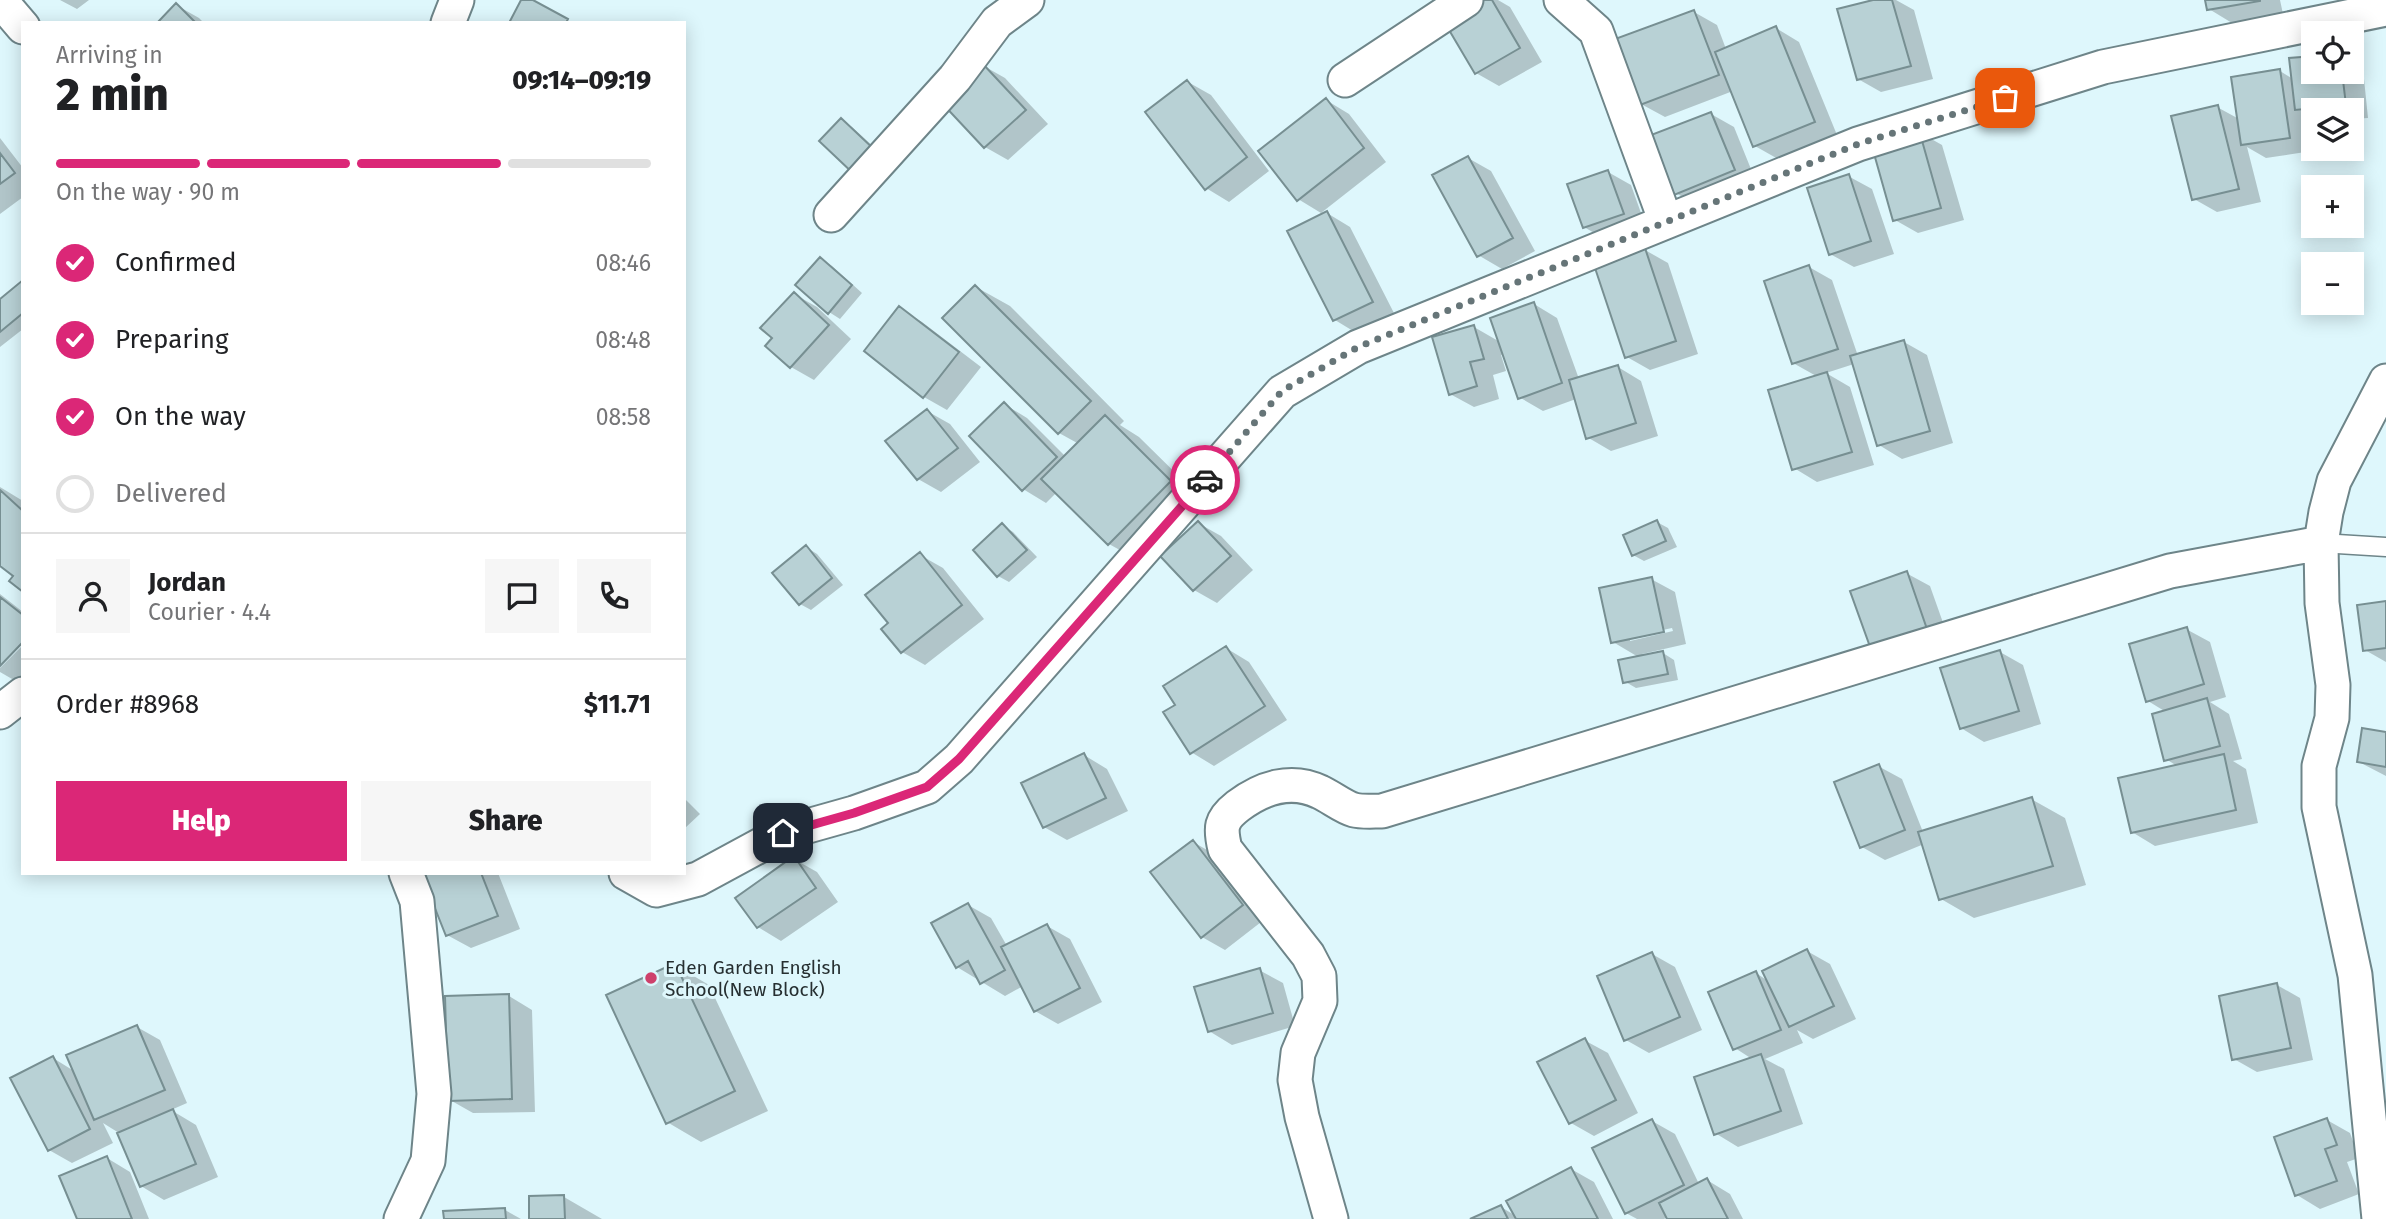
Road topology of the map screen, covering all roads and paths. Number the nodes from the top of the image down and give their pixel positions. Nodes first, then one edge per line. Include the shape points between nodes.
1 (0, 0) edge
2 (457, 0) edge
3 (1027, 0) edge
4 (1466, 0) edge
5 (1561, 0) edge
6 (2386, 9) edge
7 (449, 21) edge
8 (21, 25) edge
9 (1345, 80) dead end
10 (831, 215) dead end
11 (1667, 222) junction
12 (2386, 381) edge
13 (2321, 543) junction
14 (2386, 547) edge
15 (407, 875) edge
16 (630, 875) edge
17 (401, 1219) edge
18 (1331, 1219) edge
19 (2379, 1219) edge

1 - 8 street
2 - 7 street
3 - 10 street via 997,22 955,78
4 - 9 street
5 - 11 street via 1596,32
6 - 11 street via 2103,67 1858,144
11 - 16 street via 1358,347 1282,391 959,759 927,787 783,833 698,879 656,890
12 - 13 street via 2334,481
13 - 14 lane
13 - 18 street via 2171,570 1382,811 1354,810 1316,790 1289,785 1249,797 1227,814 1220,830 1225,849 1308,955 1319,976 1320,1001 1298,1053 1295,1080
13 - 19 street via 2322,603 2333,685 2332,718 2319,766 2319,807 2355,975
15 - 17 street via 416,901 434,1094 428,1161

